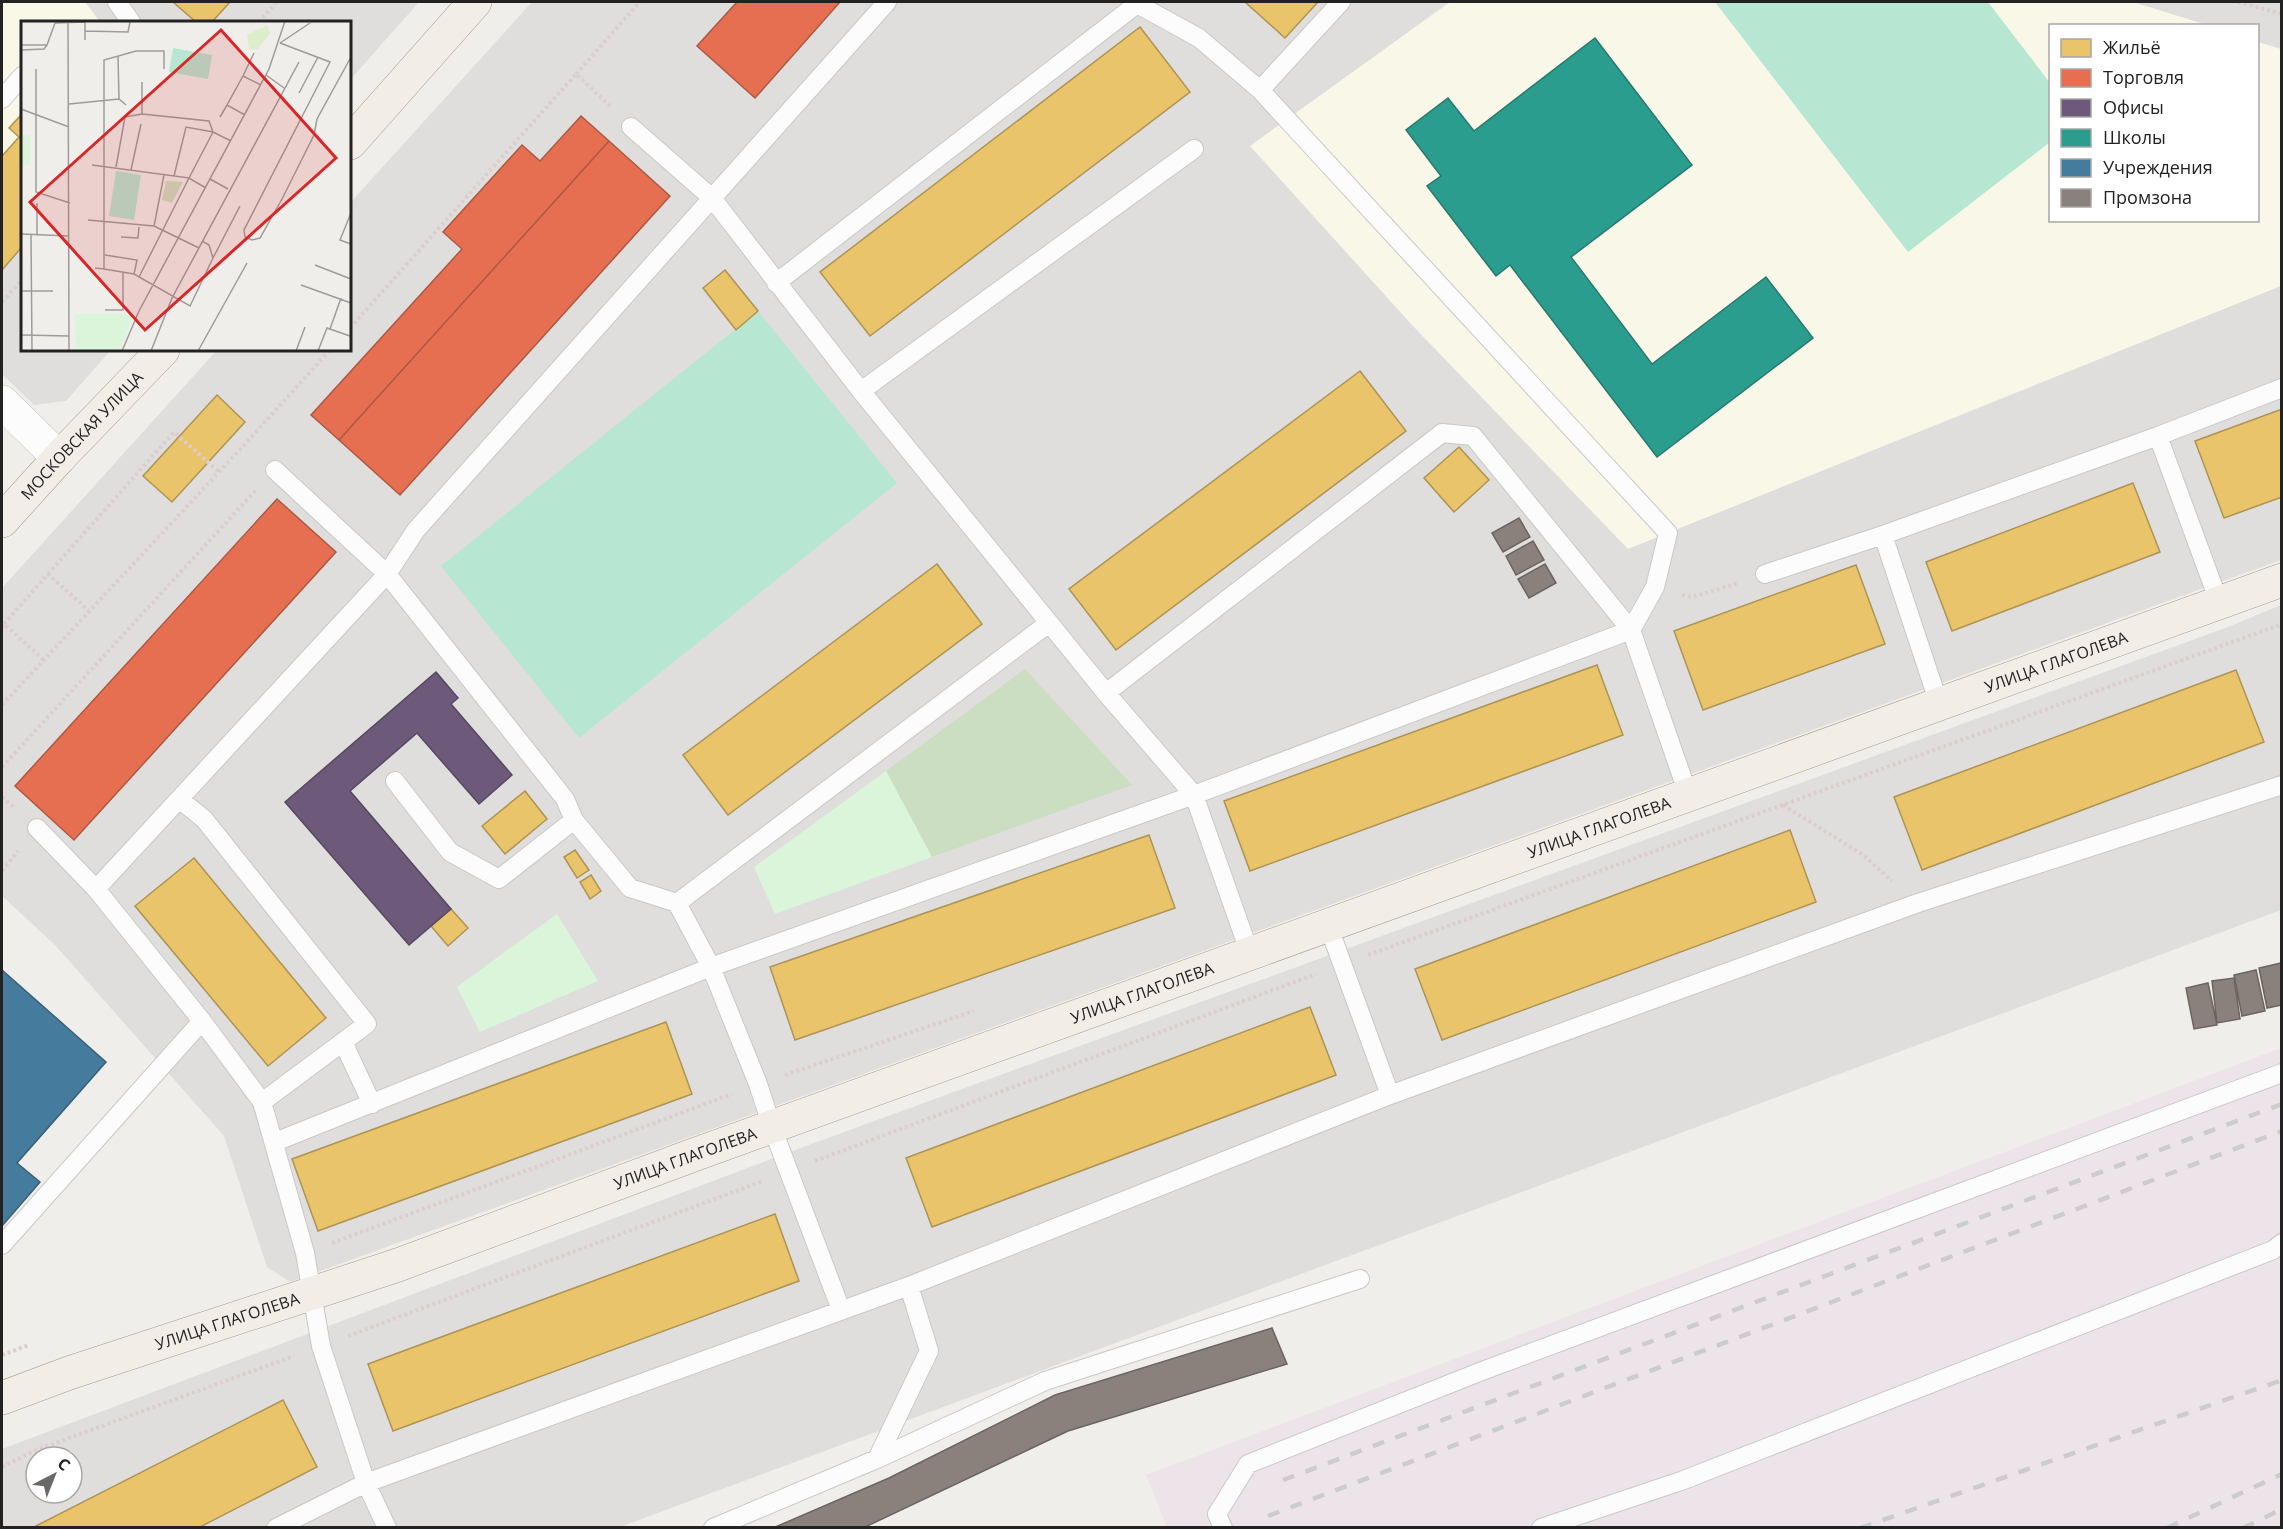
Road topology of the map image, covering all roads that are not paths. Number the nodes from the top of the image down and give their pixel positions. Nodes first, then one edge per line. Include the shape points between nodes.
1 (117, 2) edge
2 (475, 2) edge
3 (887, 2) edge
4 (1341, 2) edge
5 (130, 21) edge
6 (21, 77) edge
7 (1260, 90) junction
8 (2, 99) edge
9 (632, 127) road end
10 (351, 142) edge
11 (1194, 149) dead end
12 (712, 198) junction
13 (776, 283) junction
14 (162, 351) edge
15 (2282, 388) edge
16 (861, 391) junction
17 (2, 402) edge
18 (2158, 436) junction
19 (59, 458) junction
20 (275, 470) road end
21 (2, 521) edge
22 (1883, 535) junction
23 (387, 574) junction
24 (1765, 574) road end
25 (2282, 580) edge
26 (2219, 602) junction
27 (1049, 623) junction
28 (1631, 630) junction
29 (1106, 693) junction
30 (1939, 704) junction
31 (395, 781) dead end
32 (2282, 785) edge
33 (1688, 794) junction
34 (1194, 795) junction
35 (179, 799) junction
36 (573, 820) junction
37 (37, 828) dead end
38 (96, 889) junction
39 (677, 903) junction
40 (1328, 925) junction
41 (1250, 954) junction
42 (711, 967) junction
43 (202, 1022) junction
44 (344, 1042) junction
45 (2282, 1073) edge
46 (1390, 1095) junction
47 (262, 1102) junction
48 (372, 1104) junction
49 (771, 1127) junction
50 (275, 1142) junction
51 (2282, 1243) edge
52 (2, 1245) edge
53 (1360, 1279) dead end
54 (909, 1286) junction
55 (311, 1295) junction
56 (841, 1310) junction
57 (2, 1398) edge
58 (877, 1459) junction
59 (366, 1483) junction
60 (276, 1527) edge
61 (387, 1527) edge
62 (713, 1527) edge
63 (1223, 1527) edge
64 (1541, 1527) edge

1 - 5 lane
2 - 10 main road
3 - 12 lane
4 - 7 lane
6 - 8 lane
7 - 13 lane via 1199,38 1137,4
7 - 28 lane via 1668,532 1655,587
9 - 12 lane
11 - 16 lane
12 - 13 lane
12 - 23 lane via 416,530
13 - 16 lane
14 - 19 main road, МОСКОВСКАЯ УЛИЦА
15 - 18 lane
16 - 27 lane
17 - 19 street
18 - 22 lane
18 - 26 lane
19 - 21 main road, МОСКОВСКАЯ УЛИЦА
20 - 23 lane
22 - 24 lane
22 - 30 lane
23 - 35 lane
23 - 36 lane via 565,799
25 - 26 main road, УЛИЦА ГЛАГОЛЕВА
26 - 30 main road, УЛИЦА ГЛАГОЛЕВА
27 - 29 lane
27 - 39 lane
28 - 29 lane via 1473,436 1442,433
28 - 33 lane
28 - 34 lane
29 - 34 lane
30 - 33 main road, УЛИЦА ГЛАГОЛЕВА
31 - 36 lane via 450,852 499,879
32 - 46 lane via 1918,903
33 - 40 main road, УЛИЦА ГЛАГОЛЕВА
34 - 41 lane
34 - 42 lane
35 - 38 lane
35 - 44 lane via 204,819 367,1024
36 - 39 lane via 630,888
37 - 38 lane
38 - 43 lane
39 - 42 lane
40 - 41 main road, УЛИЦА ГЛАГОЛЕВА
40 - 46 lane
41 - 49 main road, УЛИЦА ГЛАГОЛЕВА
42 - 48 lane
42 - 49 lane
43 - 47 lane
43 - 52 lane
44 - 47 lane
44 - 48 lane
45 - 63 lane via 1482,1371 1248,1464 1217,1514
46 - 54 lane
47 - 50 lane
48 - 50 lane
49 - 55 main road, УЛИЦА ГЛАГОЛЕВА
49 - 56 lane
50 - 55 lane via 305,1253
51 - 64 lane via 2273,1250 1681,1480
53 - 58 lane via 1045,1381
54 - 56 lane
54 - 58 lane via 929,1351
55 - 57 main road, УЛИЦА ГЛАГОЛЕВА
55 - 59 lane via 321,1346
56 - 59 lane
58 - 62 lane
59 - 60 lane
59 - 61 lane

